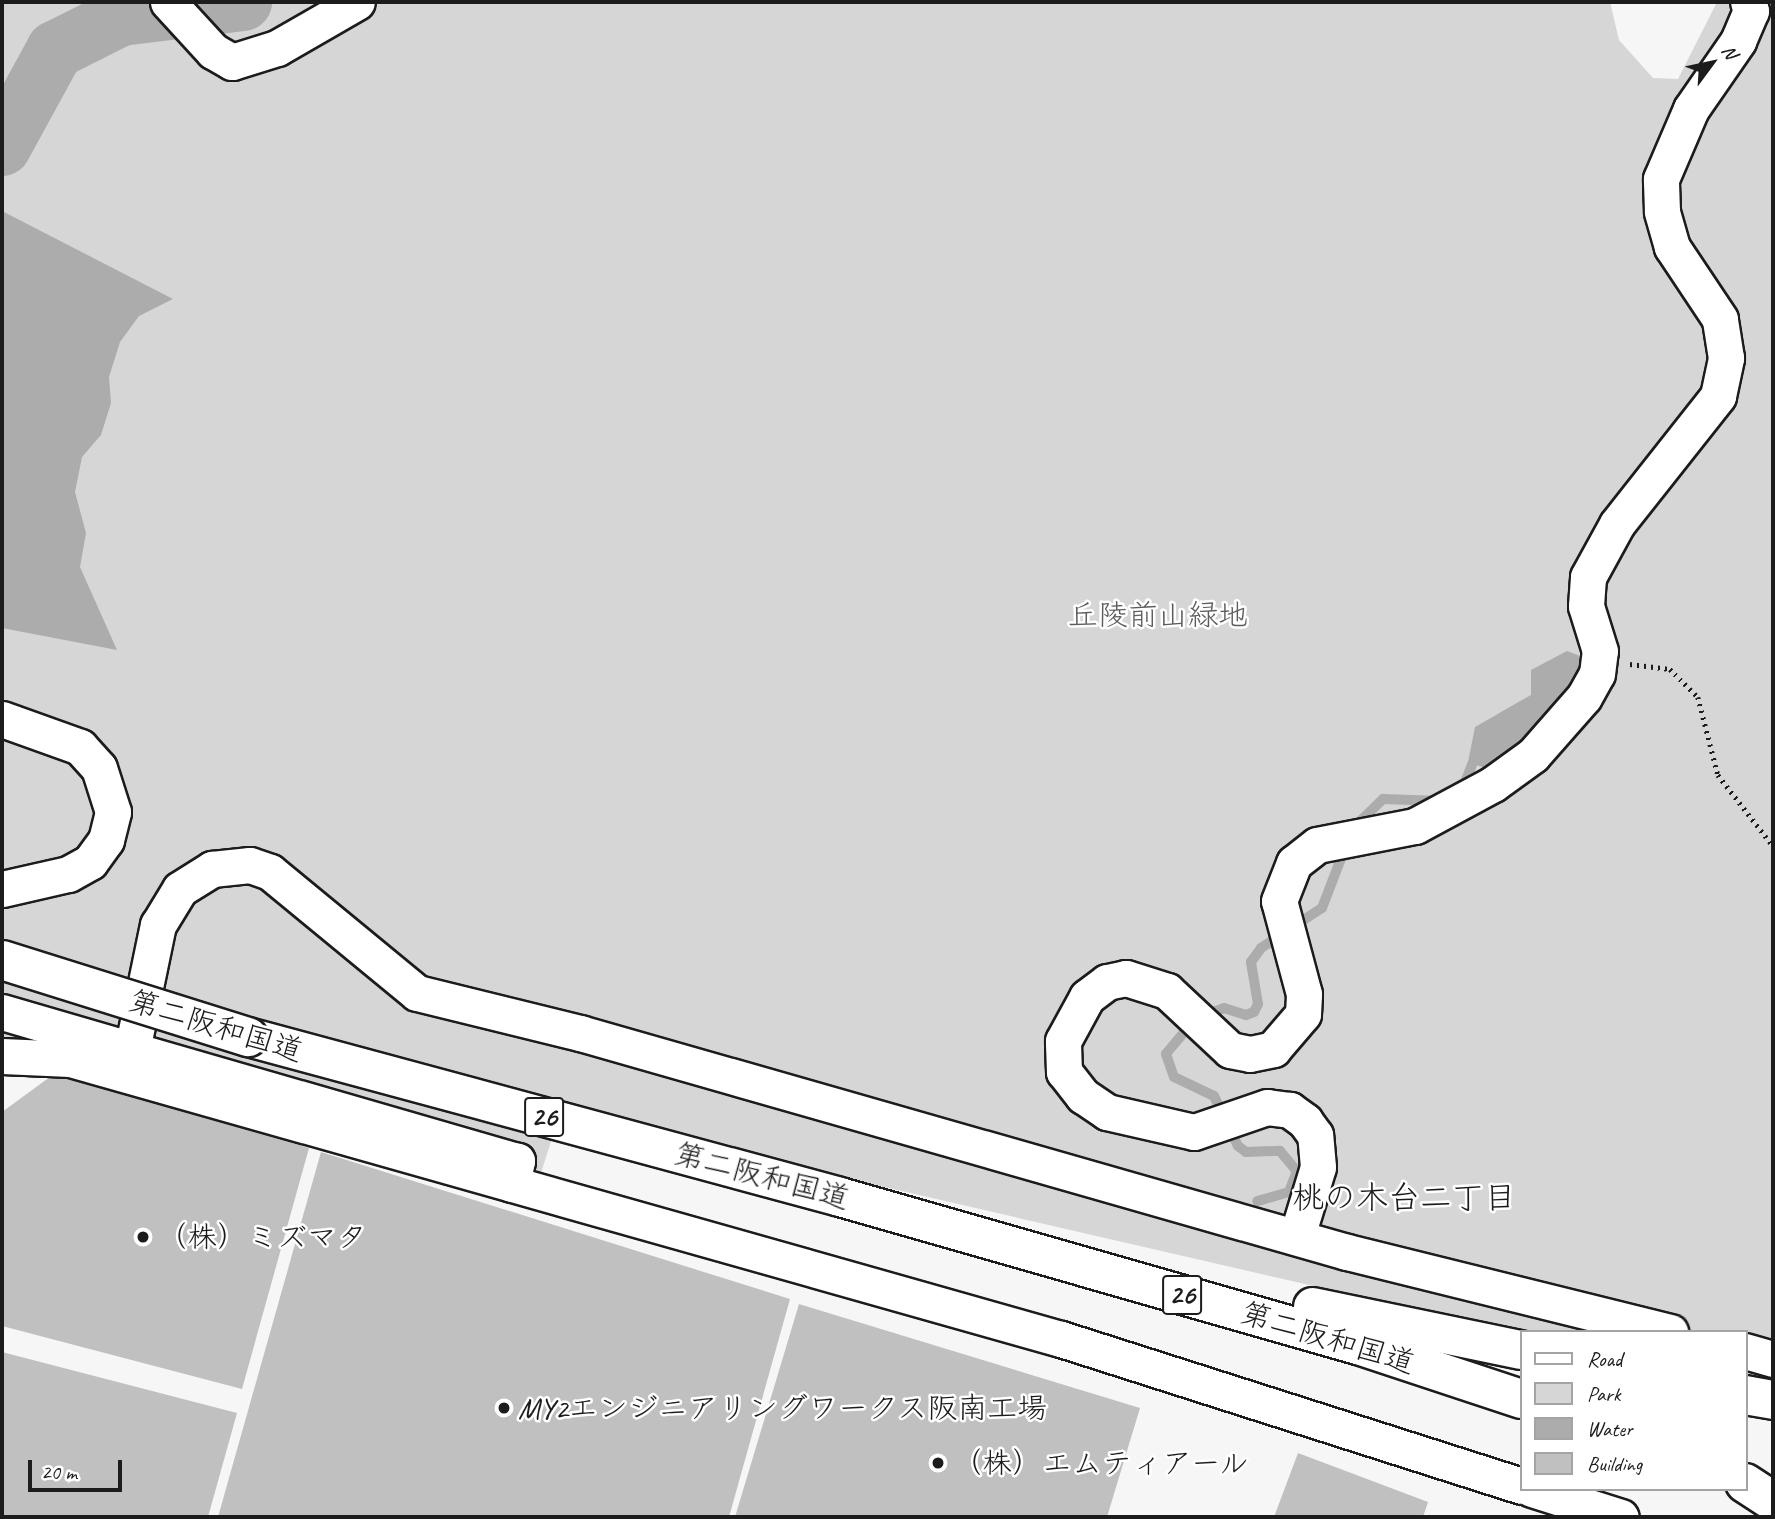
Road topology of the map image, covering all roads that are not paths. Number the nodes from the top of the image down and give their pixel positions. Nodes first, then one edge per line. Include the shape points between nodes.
1 (168, 2) edge
2 (357, 2) edge
3 (1748, 2) edge
4 (2, 719) edge
5 (2, 889) edge
6 (2, 960) edge
7 (2, 1013) edge
8 (132, 1050) junction
9 (2, 1056) edge
10 (512, 1184) junction
11 (840, 1197) junction
12 (1297, 1236) junction
13 (1662, 1330) edge
14 (1520, 1350) edge
15 (1747, 1352) edge
16 (1773, 1359) edge
17 (1747, 1395) edge
18 (1520, 1399) edge
19 (1773, 1401) edge
20 (1747, 1476) edge
21 (1747, 1484) edge
22 (1520, 1486) edge
23 (1773, 1486) edge
24 (1538, 1491) edge
25 (1773, 1502) edge
26 (1621, 1517) edge

1 - 2 street via 213,51 232,62 277,48
3 - 12 street via 1751,11 1738,41 1691,109 1661,179 1662,211 1672,247 1720,319 1726,358 1718,396 1617,524 1588,577 1586,606 1600,651 1597,674 1584,697 1533,755 1415,826 1317,845 1294,863 1279,901 1304,994 1303,1014 1291,1034 1273,1049 1250,1054 1230,1051 1167,991 1144,980 1107,982 1073,1017 1063,1041 1064,1072 1083,1096 1107,1112 1194,1132 1229,1124 1267,1107 1290,1110 1315,1135 1318,1167
4 - 5 street via 80,747 99,768 113,812 106,840 90,862 68,874
6 - 11 highway, 第二阪和国道 / 26, bridge via 248,1037
7 - 8 street
8 - 10 street via 517,1161
8 - 12 street via 167,905 212,869 250,865 270,872 416,993 580,1033
9 - 10 street via 70,1059
10 - 22 street via 1061,1339
11 - 14 highway, 26
11 - 18 highway, 第二阪和国道 / 26 via 1358,1345
12 - 13 street
15 - 16 street
17 - 19 highway
20 - 23 highway
21 - 25 highway
24 - 26 street

